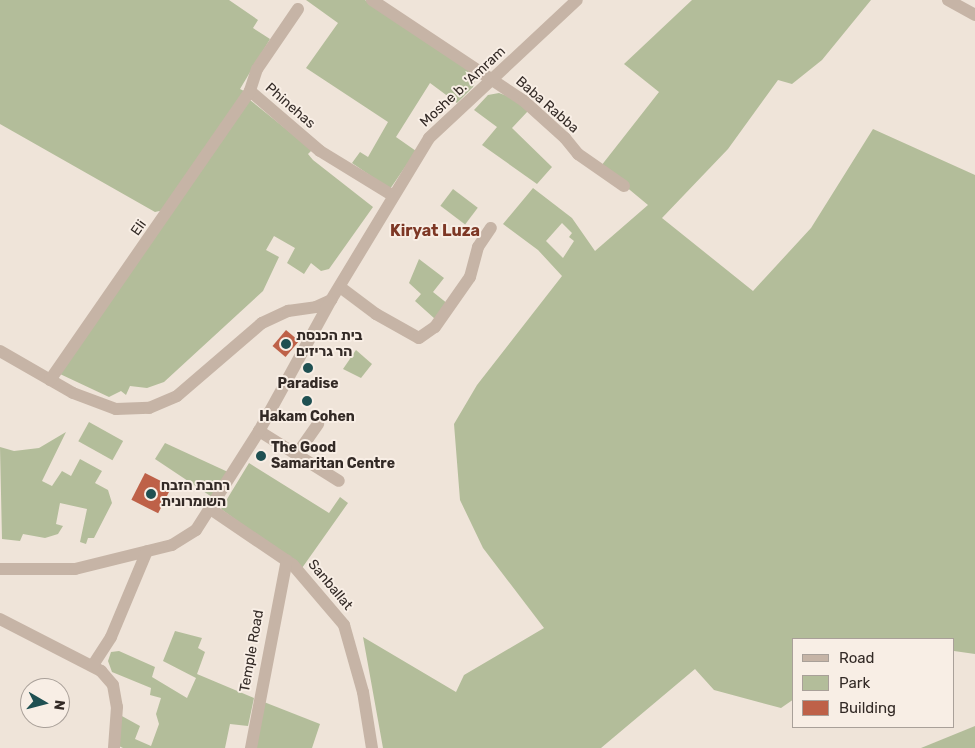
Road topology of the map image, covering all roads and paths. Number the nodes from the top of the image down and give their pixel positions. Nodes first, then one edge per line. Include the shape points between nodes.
1 (372, 0) edge
2 (578, 0) edge
3 (948, 0) edge
4 (298, 9) dead end
5 (975, 15) edge
6 (493, 79) junction
7 (250, 91) junction
8 (624, 186) dead end
9 (392, 195) junction
10 (491, 228) dead end
11 (340, 287) junction
12 (331, 300) junction
13 (0, 352) edge
14 (50, 380) junction
15 (318, 424) dead end
16 (259, 432) junction
17 (297, 454) junction
18 (338, 482) dead end
19 (212, 510) junction
20 (147, 551) junction
21 (286, 560) junction
22 (0, 569) edge
23 (0, 618) edge
24 (93, 665) junction
25 (114, 748) edge
26 (251, 748) edge
27 (372, 748) edge

1 - 6 street, Baba Rabba
2 - 6 street, Moshe b. 'Amram
3 - 5 street
4 - 7 street, Phinehas via 257,69
6 - 8 street, Baba Rabba via 552,126 578,154
6 - 9 street, Moshe b. 'Amram via 433,133
7 - 9 street, Phinehas via 320,150
7 - 14 street, Eli
9 - 11 street, Moshe b. 'Amram
10 - 11 street via 478,247 470,277 435,327 419,338 376,314
11 - 12 street, Moshe b. 'Amram
12 - 14 street via 324,305 288,311 266,321 187,388 149,408 107,407
12 - 16 street, Moshe b. 'Amram
13 - 14 street
15 - 17 street
16 - 17 street
16 - 19 street, Moshe b. 'Amram
17 - 18 street
19 - 20 street, Moshe b. 'Amram via 189,536
19 - 21 street, Sanballat
20 - 22 street, Moshe b. 'Amram via 75,569
20 - 24 street via 111,636
21 - 26 street, Temple Road
21 - 27 street, Sanballat via 320,592 344,625 363,692
23 - 24 street
24 - 25 street via 113,685 117,707

